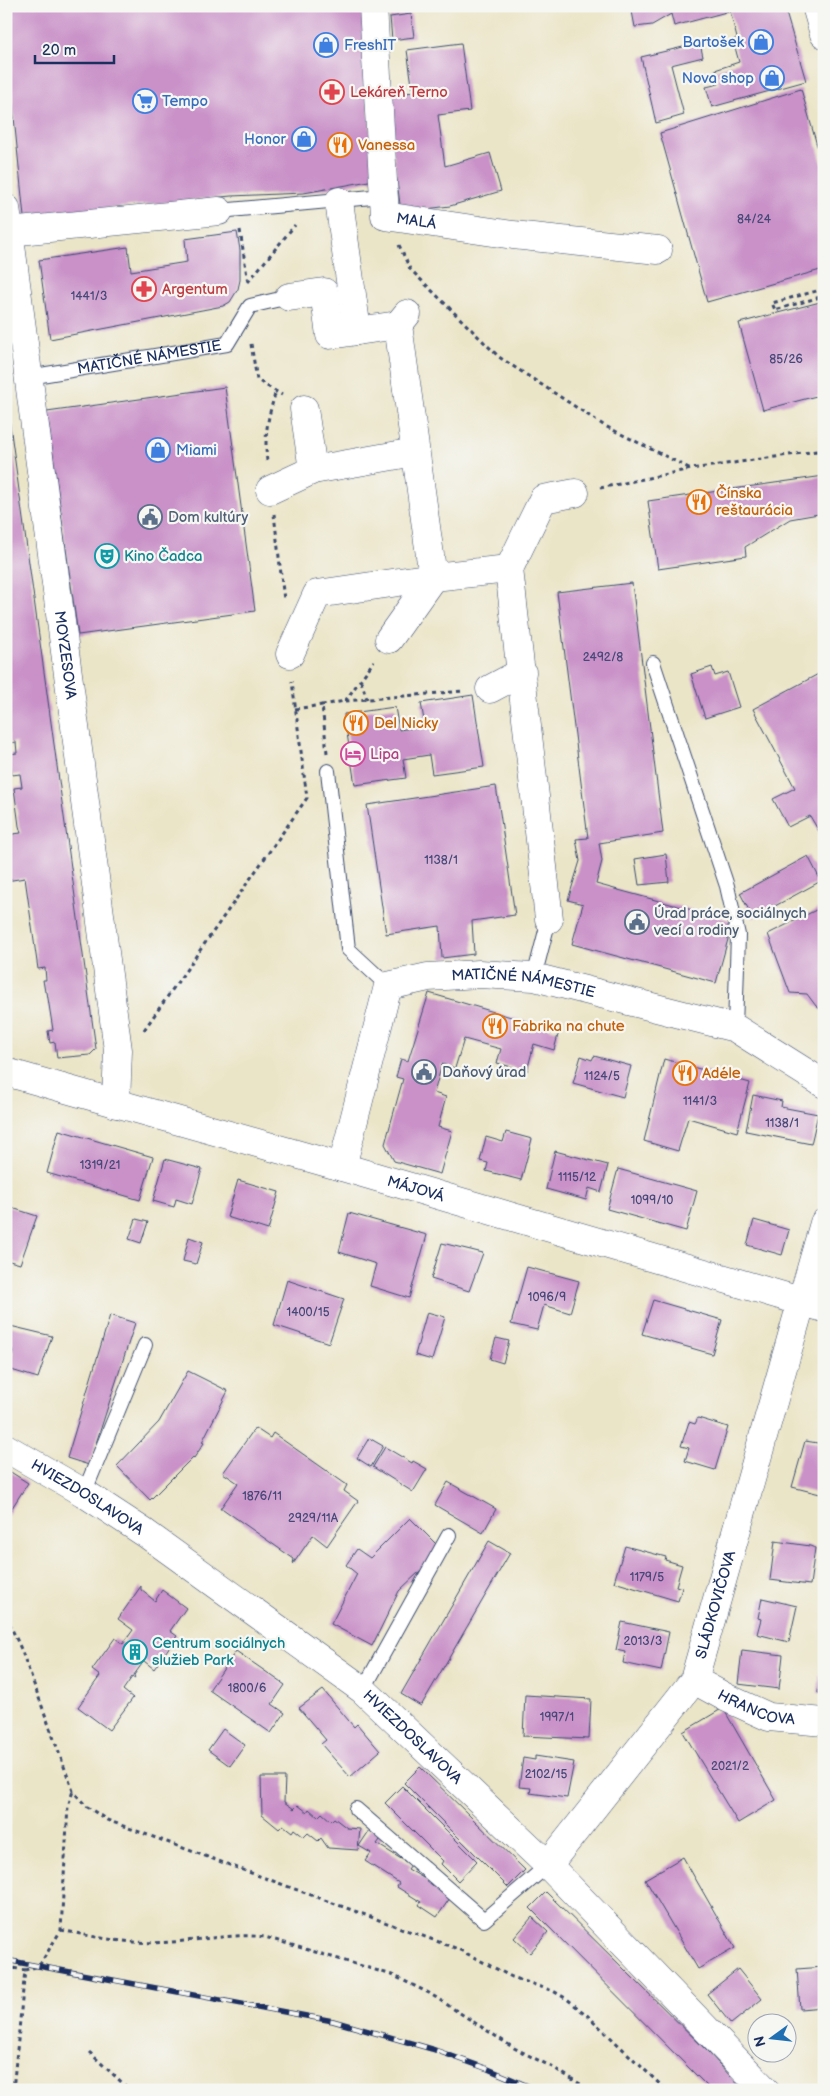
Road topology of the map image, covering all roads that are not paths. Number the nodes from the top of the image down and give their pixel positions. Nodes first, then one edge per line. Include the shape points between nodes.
1 (373, 6) edge
2 (339, 201) junction
3 (384, 206) junction
4 (228, 211) joint
5 (8, 220) edge
6 (658, 250) dead end
7 (290, 297) joint
8 (14, 317) edge
9 (357, 331) junction
10 (29, 377) junction
11 (304, 409) road end
12 (415, 452) junction
13 (313, 470) junction
14 (270, 490) road end
15 (575, 493) road end
16 (508, 569) junction
17 (433, 577) junction
18 (389, 639) road end
19 (290, 654) road end
20 (652, 663) dead end
21 (522, 672) junction
22 (490, 689) road end
23 (328, 771) road end
24 (549, 919) joint
25 (534, 977) junction
26 (388, 986) junction
27 (735, 1028) junction
28 (6, 1072) edge
29 (824, 1084) edge
30 (116, 1104) junction
31 (342, 1167) junction
32 (824, 1223) edge
33 (813, 1305) edge
34 (145, 1345) dead end
35 (6, 1448) edge
36 (84, 1493) junction
37 (449, 1535) dead end
38 (694, 1680) junction
39 (363, 1690) junction
40 (824, 1722) edge
41 (356, 1809) dead end
42 (548, 1865) junction
43 (765, 2090) edge

1 - 3 street, MALÁ
2 - 3 lane
2 - 4 lane
2 - 9 street
3 - 6 street, MALÁ via 513,235
4 - 5 street
5 - 8 street, MOYZESOVA
7 - 9 street via 322,284 330,335
7 - 10 lane, MATIČNÉ NÁMESTIE via 250,306 227,344
8 - 10 street, MOYZESOVA
9 - 12 street via 403,320
10 - 30 street, MOYZESOVA via 118,1050
11 - 13 street
12 - 13 street
12 - 17 street
13 - 14 street
15 - 16 street via 543,499
16 - 17 street
16 - 21 street
17 - 18 street
17 - 19 street via 317,594
20 - 27 lane via 727,886 738,935
21 - 22 street
21 - 24 street
23 - 26 lane via 348,949
24 - 25 lane
25 - 26 street, MATIČNÉ NÁMESTIE via 479,974 428,977
25 - 27 street, MATIČNÉ NÁMESTIE
26 - 31 street
27 - 29 street, MATIČNÉ NÁMESTIE
28 - 30 street, MÁJOVÁ
30 - 31 street, MÁJOVÁ
31 - 33 street, MÁJOVÁ
32 - 33 street
33 - 38 street, SLÁDKOVIČOVA
34 - 36 lane
35 - 36 street, HVIEZDOSLAVOVA
36 - 39 street, HVIEZDOSLAVOVA
37 - 39 lane
38 - 40 street, HRANCOVA via 769,1717
38 - 42 street, SLÁDKOVIČOVA
39 - 42 street, HVIEZDOSLAVOVA
41 - 42 lane via 484,1920
42 - 43 street, HVIEZDOSLAVOVA

